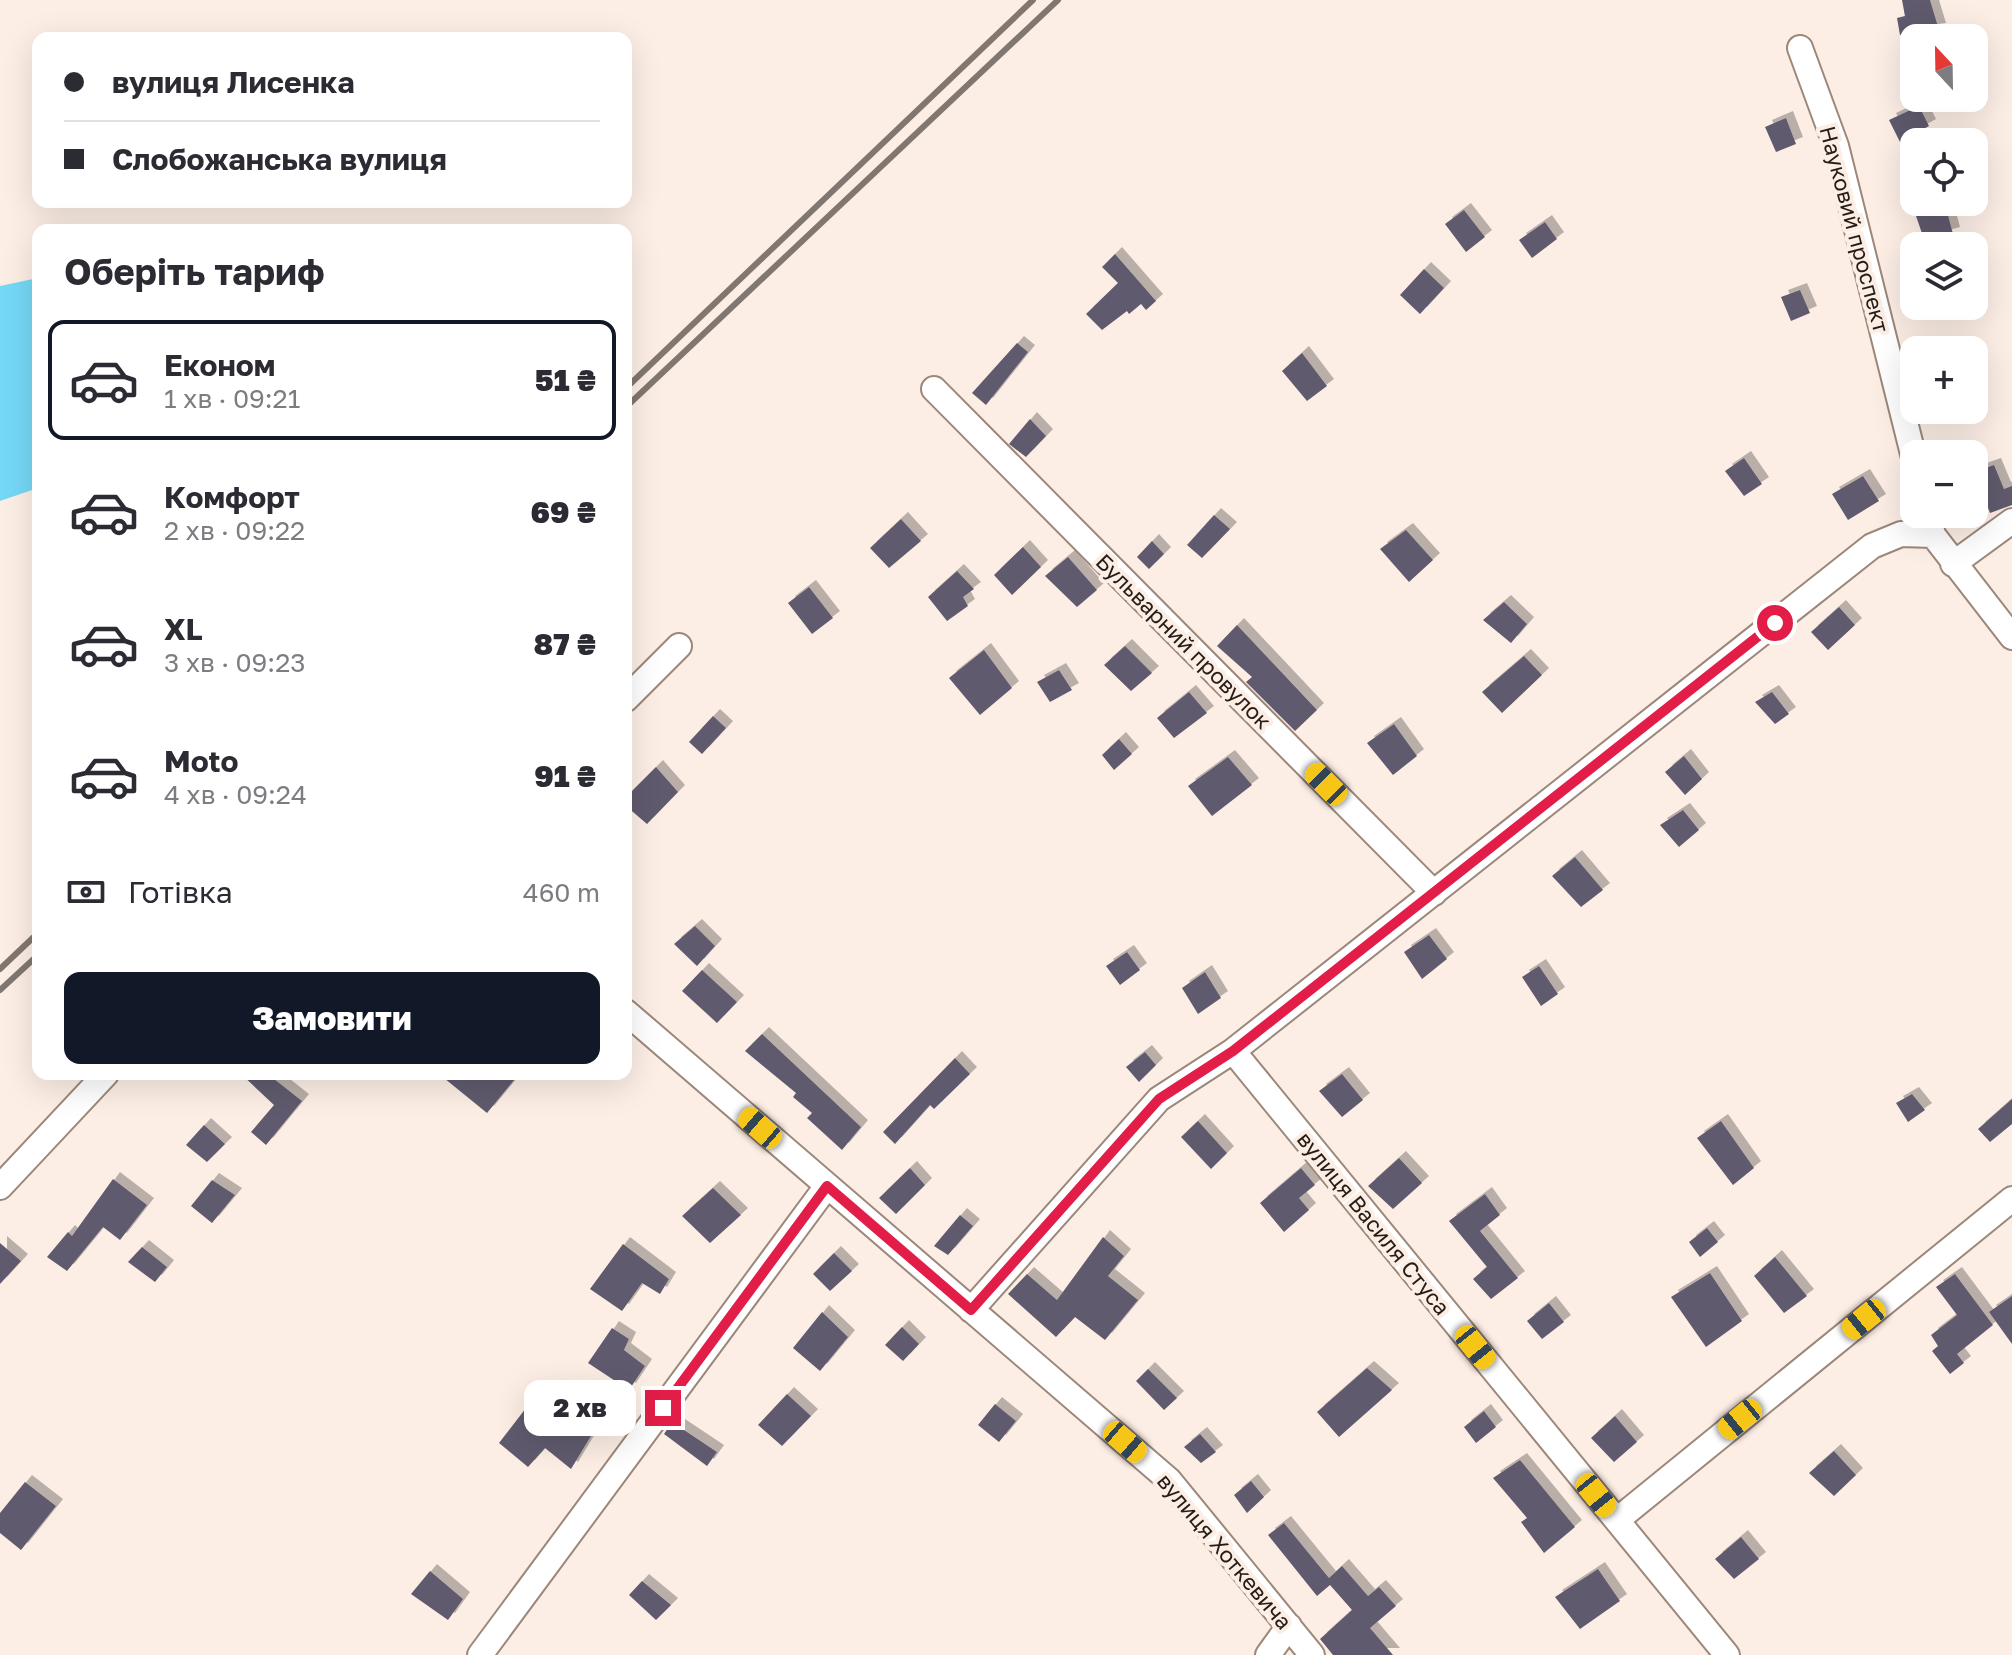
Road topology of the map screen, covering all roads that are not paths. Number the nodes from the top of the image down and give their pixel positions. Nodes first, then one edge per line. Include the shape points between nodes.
1 (1800, 48) dead end
2 (934, 389) dead end
3 (1910, 440) edge
4 (2012, 521) edge
5 (1918, 528) edge
6 (1932, 528) edge
7 (1953, 564) junction
8 (2012, 637) edge
9 (679, 646) dead end
10 (632, 693) edge
11 (1434, 893) junction
12 (632, 1017) edge
13 (1233, 1051) junction
14 (100, 1080) edge
15 (827, 1186) junction
16 (0, 1187) edge
17 (2012, 1199) edge
18 (971, 1310) junction
19 (1617, 1520) junction
20 (1289, 1626) junction
21 (480, 1655) edge
22 (1268, 1655) edge
23 (1312, 1655) edge
24 (1727, 1655) edge

1 - 3 street, Науковий проспект via 1836,146
2 - 11 street, Бульварний провулок
4 - 7 street
5 - 11 street via 1872,546
6 - 7 street
7 - 8 street
9 - 10 street
11 - 13 street
12 - 15 street, вулиця Хоткевича
13 - 18 street via 1159,1099
13 - 19 street, вулиця Василя Стуса
14 - 16 street
15 - 18 street, вулиця Хоткевича
15 - 21 street
17 - 19 street
18 - 20 street, вулиця Хоткевича via 1169,1480
19 - 24 street, вулиця Василя Стуса
20 - 22 street
20 - 23 street, вулиця Хоткевича

